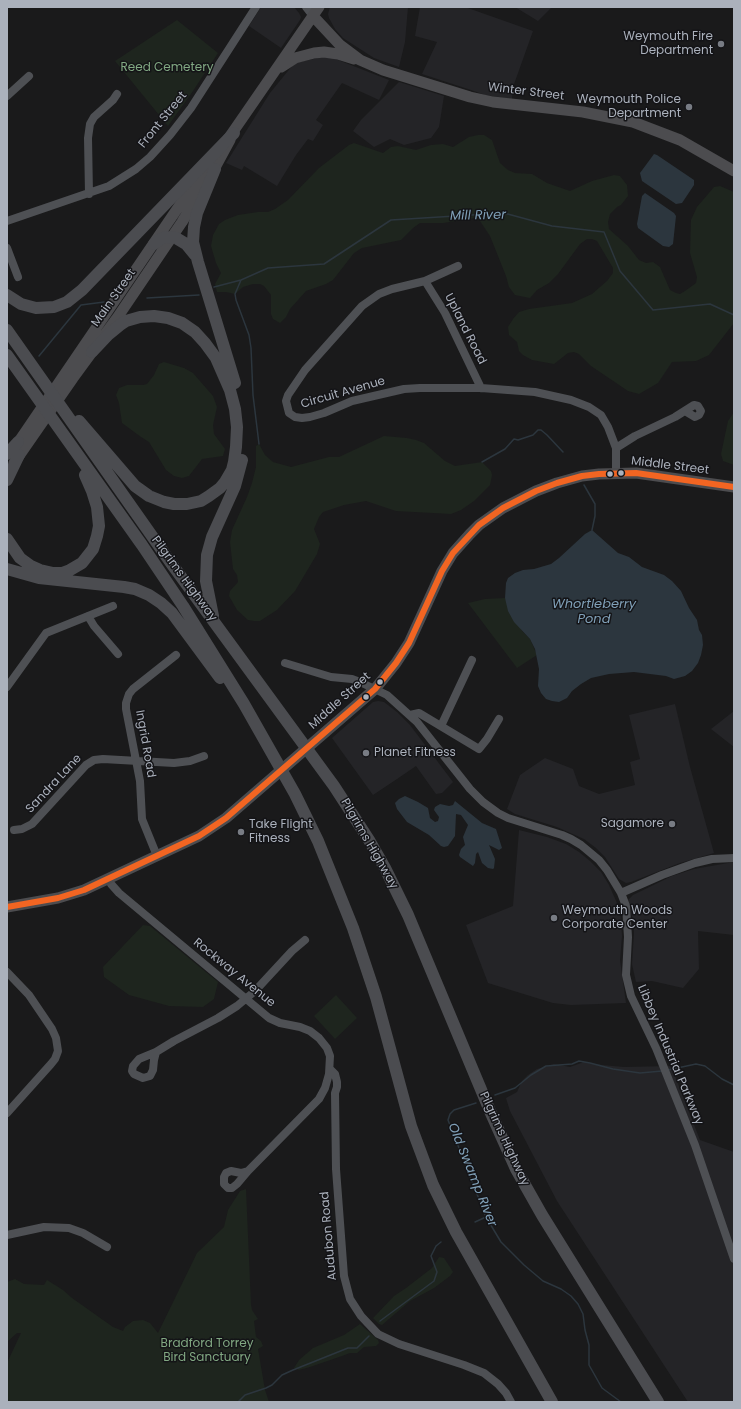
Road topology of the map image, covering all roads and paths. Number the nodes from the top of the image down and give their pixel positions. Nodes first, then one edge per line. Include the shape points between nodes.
1 (256, 7) edge
2 (313, 10) edge
3 (360, 60) junction
4 (276, 72) junction
5 (29, 76) dead end
6 (117, 94) dead end
7 (9, 95) edge
8 (234, 133) junction
9 (215, 169) junction
10 (734, 170) edge
11 (88, 194) junction
12 (7, 221) edge
13 (172, 237) junction
14 (154, 244) junction
15 (7, 248) edge
16 (198, 262) junction
17 (458, 266) dead end
18 (18, 277) dead end
19 (425, 281) junction
20 (7, 295) edge
21 (7, 330) edge
22 (18, 347) junction
23 (92, 352) junction
24 (7, 355) edge
25 (7, 371) edge
26 (63, 383) junction
27 (481, 388) junction
28 (37, 398) junction
29 (685, 411) dead end
30 (35, 424) junction
31 (62, 434) junction
32 (18, 442) junction
33 (616, 448) junction
34 (13, 455) edge
35 (7, 459) edge
36 (7, 473) edge
37 (616, 473) junction
38 (7, 480) edge
39 (734, 487) edge
40 (7, 539) edge
41 (7, 569) edge
42 (113, 606) dead end
43 (88, 616) junction
44 (213, 620) junction
45 (118, 654) dead end
46 (176, 655) dead end
47 (472, 660) dead end
48 (286, 663) dead end
49 (7, 687) edge
50 (375, 689) junction
51 (410, 715) junction
52 (499, 719) dead end
53 (441, 726) junction
54 (204, 756) dead end
55 (275, 758) junction
56 (136, 761) junction
57 (14, 830) dead end
58 (157, 856) junction
59 (734, 858) edge
60 (108, 879) junction
61 (621, 893) junction
62 (7, 907) edge
63 (305, 940) dead end
64 (7, 972) edge
65 (245, 999) junction
66 (156, 1052) dead end
67 (330, 1069) junction
68 (326, 1088) junction
69 (335, 1093) junction
70 (7, 1113) edge
71 (248, 1171) dead end
72 (7, 1235) edge
73 (107, 1247) dead end
74 (734, 1259) edge
75 (511, 1402) edge
76 (552, 1402) edge
77 (658, 1402) edge

1 - 11 street, Front Street via 191,108 159,148 117,182
2 - 3 main road, Winter Street via 334,40
2 - 4 main road, Main Street
3 - 4 main road via 338,54 314,53 295,58
3 - 10 main road, Winter Street via 383,70 486,101 583,112 633,122 680,140
4 - 8 main road, Main Street
5 - 7 street
6 - 11 street via 94,117 88,128
8 - 9 main road, Main Street
8 - 14 main road, Main Street via 204,170
8 - 20 highway via 71,299 54,307 36,308 21,304
9 - 13 main road, Main Street
9 - 16 highway via 194,227 193,242
11 - 12 street, Front Street
13 - 14 highway via 162,238
13 - 16 highway via 189,247
13 - 23 main road, Main Street
14 - 26 main road, Main Street
15 - 18 street
16 - 44 highway via 237,390 244,431 243,453 236,482 212,537 207,556 206,581
17 - 19 street, Circuit Avenue
19 - 27 street, Upland Road via 445,313
19 - 27 street, Circuit Avenue via 379,294 362,306 305,370 288,395 286,401 289,413 295,417 310,417 352,401 404,389
21 - 22 highway, Pilgrims Highway
22 - 23 highway via 127,477 144,493 164,502 183,505 205,498 220,488 230,474 235,458 236,415 222,371 198,335 172,320 154,316 140,317 117,327
22 - 44 highway, Pilgrims Highway
23 - 26 main road, Main Street
24 - 28 highway, Pilgrims Highway
25 - 28 highway
26 - 30 main road, Main Street
27 - 33 street, Circuit Avenue via 535,392 582,403 605,420
28 - 31 highway, Pilgrims Highway
29 - 33 street
30 - 32 main road, Main Street
30 - 34 main road, Main Street
31 - 40 highway via 96,501 99,526 93,549 86,560 74,568 66,572 53,573 27,564
31 - 55 highway, Pilgrims Highway via 189,615
32 - 34 highway
32 - 35 main road, Main Street
33 - 37 street, Circuit Avenue
34 - 36 main road, Main Street
34 - 38 highway
37 - 39 main road, Middle Street via 660,476
37 - 50 main road, Middle Street via 582,476 546,487 503,508 479,525 447,561 409,643
41 - 55 highway via 39,578 129,588 157,600 172,613 191,637
42 - 43 street
43 - 45 street
43 - 49 street via 46,634
44 - 77 highway, Pilgrims Highway via 340,795 380,858 410,920 512,1160 542,1215
46 - 56 street, Ingrid Road via 139,683 127,700 126,709
47 - 53 street
48 - 50 street, Libbey Industrial Parkway via 331,677 352,679
50 - 51 street, Libbey Industrial Parkway
50 - 58 main road, Middle Street via 231,814 211,829
51 - 53 street via 419,713
51 - 61 street, Libbey Industrial Parkway via 483,802 508,818 562,835 580,845 599,860
52 - 53 street via 479,749
54 - 56 street, Sandra Lane via 174,763
55 - 76 highway, Pilgrims Highway via 314,832 354,928 413,1131 433,1185 456,1232
56 - 57 street, Sandra Lane via 100,758 91,761 36,820 27,827
56 - 58 street, Ingrid Road via 142,819
58 - 60 main road, Middle Street
59 - 61 street via 696,863
60 - 62 main road, Middle Street via 70,895
60 - 65 street, Rockway Avenue via 119,893
61 - 74 street, Libbey Industrial Parkway via 626,906 628,985 700,1159
63 - 65 street
64 - 70 street via 29,995 52,1028 58,1051 51,1064
65 - 66 street via 224,1015
65 - 67 street, Rockway Avenue via 274,1021 300,1027 314,1034 327,1048
67 - 68 street, Rockway Avenue
67 - 69 street, Audubon Road via 336,1077
68 - 69 street
68 - 71 street, Rockway Avenue via 311,1108
69 - 75 street, Audubon Road via 339,1224 344,1281 350,1299 361,1316 378,1334 407,1347 484,1373 498,1384
72 - 73 street via 44,1227 69,1228 84,1233

